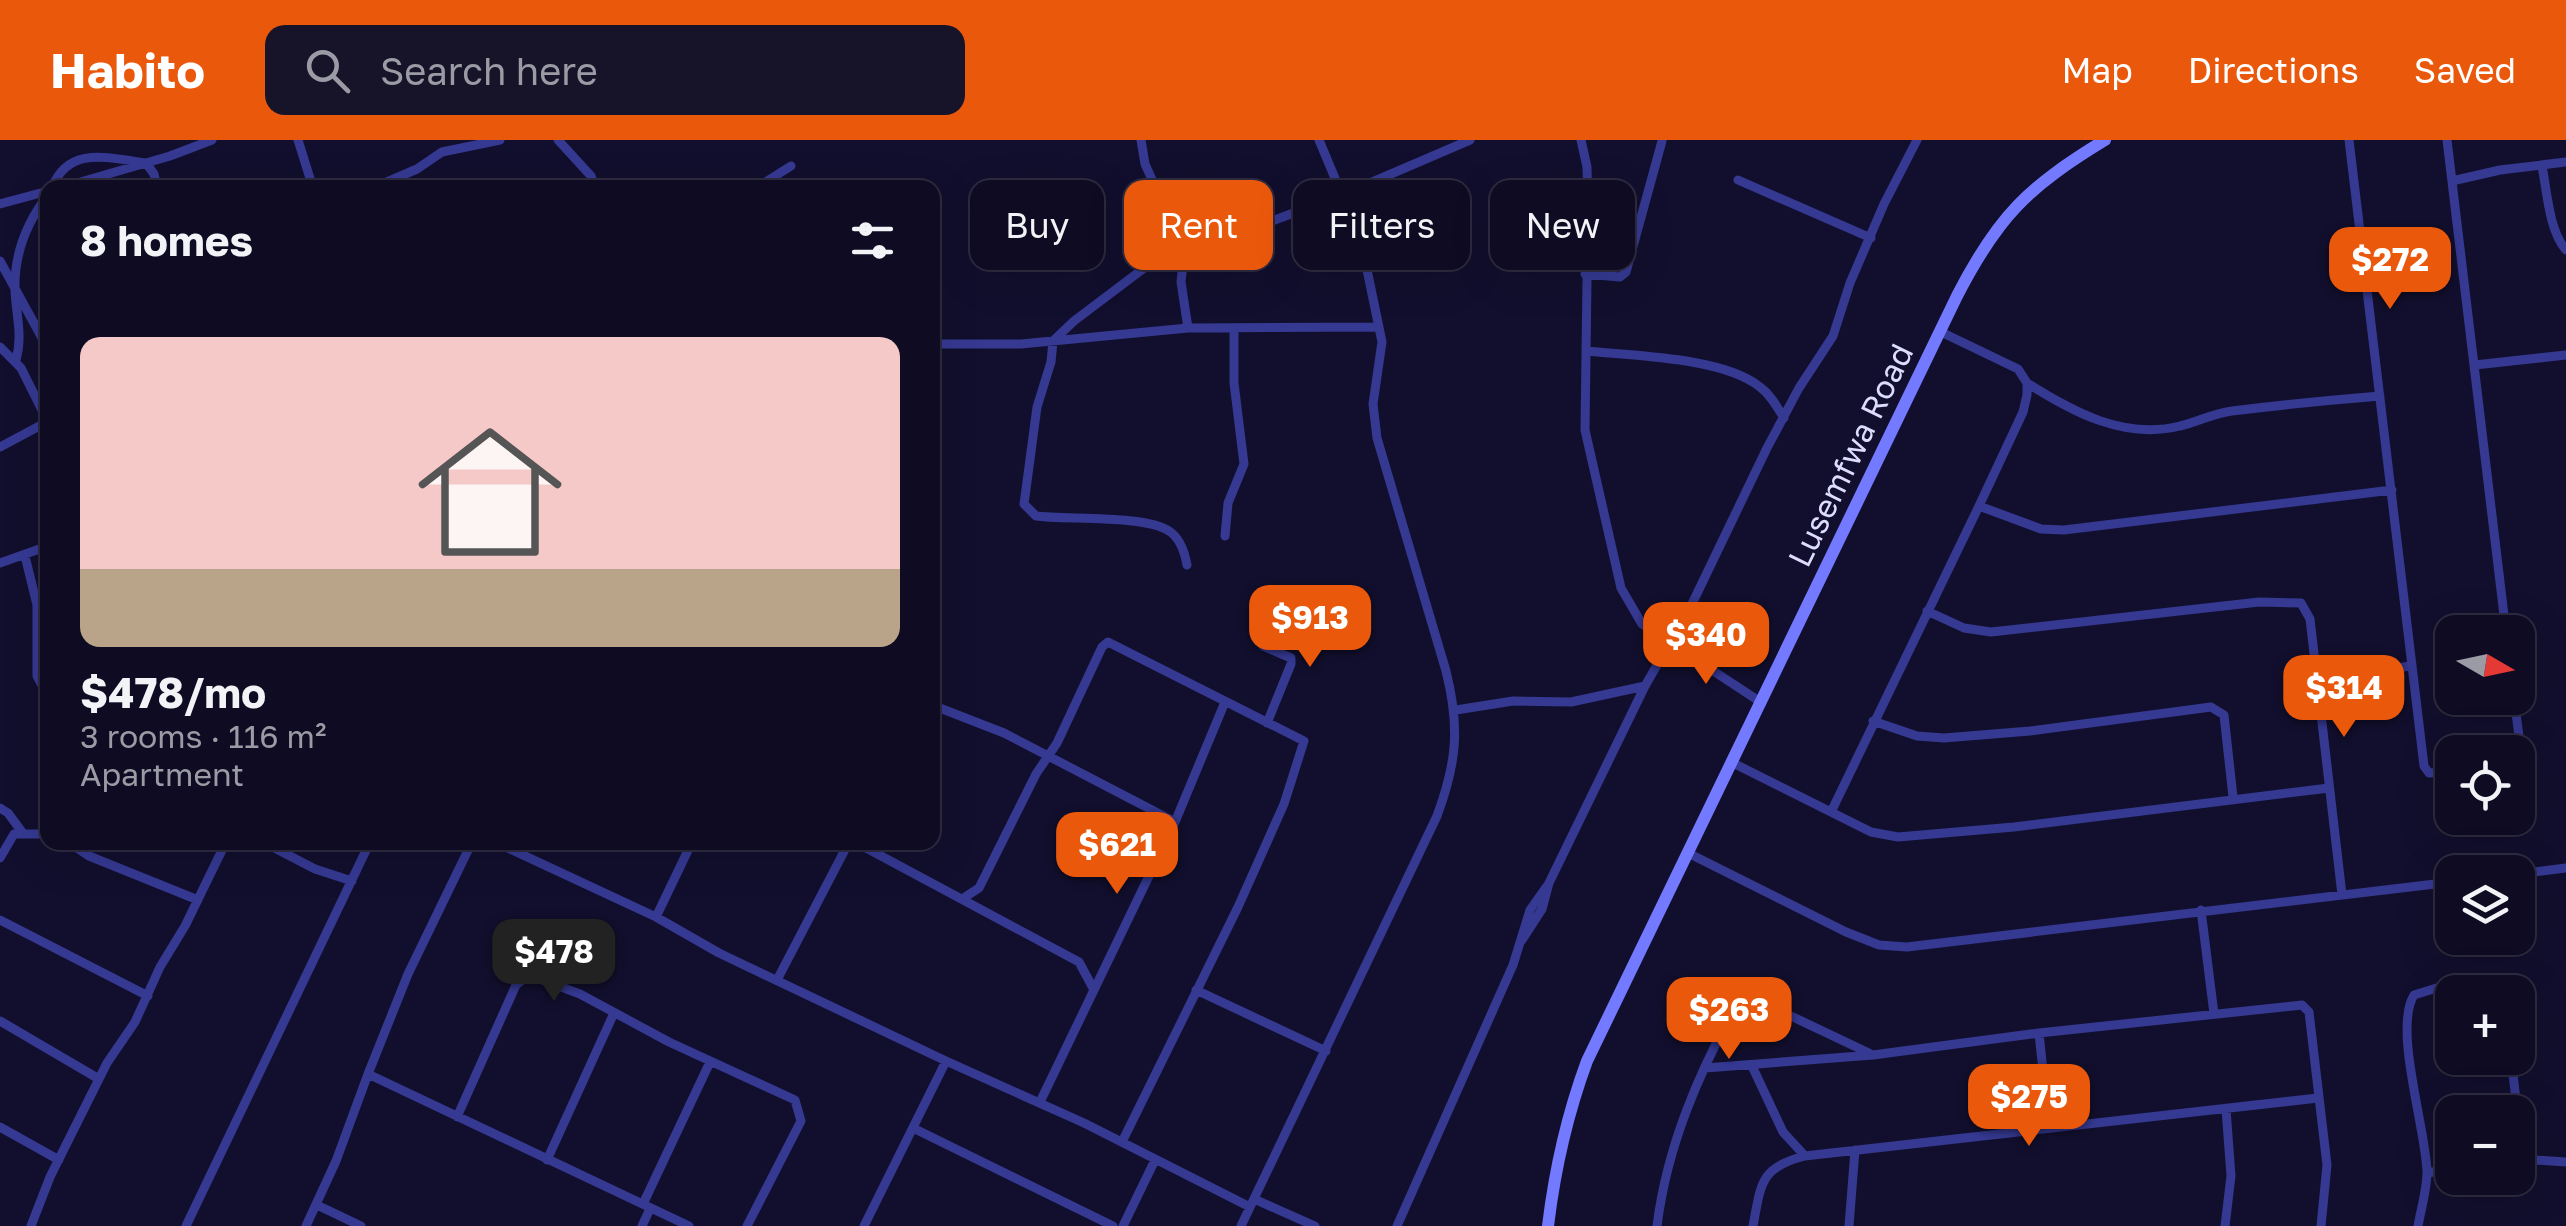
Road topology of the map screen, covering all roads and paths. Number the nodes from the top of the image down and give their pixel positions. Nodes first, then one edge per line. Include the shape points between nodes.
1 (212, 140) edge
2 (500, 140) edge
3 (558, 140) edge
4 (1141, 140) edge
5 (1319, 140) edge
6 (1470, 140) edge
7 (1582, 140) edge
8 (1917, 140) edge
9 (2105, 140) edge
10 (2349, 140) edge
11 (2447, 140) edge
12 (1662, 141) edge
13 (302, 142) edge
14 (470, 144) edge
15 (2566, 162) edge
16 (146, 163) junction
17 (791, 166) dead end
18 (2542, 166) junction
19 (54, 180) edge
20 (88, 180) edge
21 (155, 180) edge
22 (311, 180) edge
23 (392, 180) edge
24 (593, 180) edge
25 (769, 180) edge
26 (1152, 180) edge
27 (1336, 180) edge
28 (1377, 180) edge
29 (1738, 180) dead end
30 (2452, 181) junction
31 (40, 193) edge
32 (0, 204) edge
33 (40, 205) edge
34 (1871, 238) junction
35 (2566, 250) edge
36 (0, 261) edge
37 (1142, 270) edge
38 (1183, 270) edge
39 (1367, 270) edge
40 (1585, 274) junction
41 (15, 287) junction
42 (1378, 327) junction
43 (1188, 328) junction
44 (1234, 330) junction
45 (1941, 332) junction
46 (40, 334) edge
47 (1054, 341) junction
48 (940, 344) edge
49 (0, 347) edge
50 (1586, 350) junction
51 (2566, 354) edge
52 (16, 360) junction
53 (2475, 365) junction
54 (2027, 383) junction
55 (2380, 396) junction
56 (40, 410) edge
57 (1784, 418) junction
58 (40, 426) edge
59 (0, 447) edge
60 (2392, 490) junction
61 (1979, 506) junction
62 (1226, 536) dead end
63 (40, 549) edge
64 (24, 556) junction
65 (0, 563) edge
66 (1187, 565) dead end
67 (1928, 611) junction
68 (2504, 615) edge
69 (1670, 641) junction
70 (1263, 646) dead end
71 (2412, 666) junction
72 (2318, 678) junction
73 (40, 681) edge
74 (1645, 686) junction
75 (1225, 702) junction
76 (1762, 703) junction
77 (940, 708) edge
78 (1456, 710) junction
79 (1874, 721) junction
80 (1267, 723) junction
81 (1048, 757) junction
82 (1733, 762) junction
83 (2435, 773) edge
84 (2329, 788) junction
85 (2233, 797) junction
86 (0, 808) edge
87 (1832, 810) junction
88 (1175, 822) junction
89 (22, 832) junction
90 (40, 833) edge
91 (81, 850) edge
92 (222, 850) edge
93 (279, 850) edge
94 (366, 850) edge
95 (468, 850) edge
96 (514, 850) edge
97 (525, 850) edge
98 (688, 850) edge
99 (848, 850) edge
100 (867, 850) edge
101 (1688, 853) junction
102 (523, 854) junction
103 (0, 858) edge
104 (2566, 868) edge
105 (2535, 872) edge
106 (352, 881) junction
107 (2435, 884) edge
108 (980, 888) junction
109 (2342, 895) junction
110 (962, 899) junction
111 (198, 900) junction
112 (2201, 910) junction
113 (982, 911) junction
114 (656, 918) junction
115 (0, 920) edge
116 (777, 980) junction
117 (1093, 988) junction
118 (2435, 988) edge
119 (1196, 990) junction
120 (148, 996) junction
121 (614, 1014) junction
122 (2214, 1014) junction
123 (0, 1022) edge
124 (2040, 1032) junction
125 (1326, 1050) junction
126 (1873, 1055) junction
127 (710, 1062) junction
128 (946, 1062) junction
129 (1752, 1066) junction
130 (1705, 1068) junction
131 (368, 1074) junction
132 (99, 1079) junction
133 (2318, 1098) junction
134 (1040, 1102) junction
135 (2226, 1109) junction
136 (457, 1117) junction
137 (0, 1126) edge
138 (913, 1128) junction
139 (2049, 1128) junction
140 (1122, 1142) junction
141 (1854, 1150) junction
142 (1805, 1156) junction
143 (2535, 1159) edge
144 (59, 1160) junction
145 (548, 1160) junction
146 (1156, 1160) junction
147 (2566, 1162) edge
148 (2435, 1172) edge
149 (2427, 1173) junction
150 (1252, 1203) junction
151 (317, 1205) junction
152 (646, 1206) junction
153 (31, 1226) edge
154 (186, 1226) edge
155 (306, 1226) edge
156 (361, 1226) edge
157 (642, 1226) edge
158 (689, 1226) edge
159 (748, 1226) edge
160 (864, 1226) edge
161 (1113, 1226) edge
162 (1124, 1226) edge
163 (1242, 1226) edge
164 (1315, 1226) edge
165 (1397, 1226) edge
166 (1548, 1226) edge
167 (1657, 1226) edge
168 (1753, 1226) edge
169 (1849, 1226) edge
170 (2225, 1226) edge
171 (2321, 1226) edge
172 (2418, 1226) edge

1 - 16 street
2 - 14 street
3 - 24 street
4 - 26 street
5 - 27 street
6 - 28 street
7 - 40 street
8 - 34 street
9 - 45 street, Lusemfwa Road via 2014,206 1982,248
10 - 55 street
11 - 30 street
12 - 40 street via 1626,272
13 - 22 street
14 - 23 street
15 - 18 street
16 - 19 street via 74,158
16 - 20 street
16 - 21 street
17 - 25 street
18 - 30 street
18 - 35 street
29 - 34 street
30 - 53 street
31 - 32 street
33 - 41 street via 25,228
34 - 57 street via 1833,336
36 - 41 street
37 - 47 street
38 - 43 street
39 - 42 street
40 - 50 street
41 - 46 street
41 - 52 street
42 - 44 street
42 - 78 street via 1377,438
43 - 44 street
43 - 47 street
44 - 62 street via 1244,464 1228,503
45 - 54 street via 2018,369
45 - 76 street, Lusemfwa Road
47 - 48 street
47 - 66 street via 1039,393 1024,504 1036,516 1170,531
49 - 52 street
50 - 57 street via 1669,358 1737,376 1762,388
50 - 69 street via 1586,430 1620,588 1642,624
51 - 53 street
52 - 56 street
53 - 68 street
54 - 55 street via 2088,416 2145,430 2229,411
54 - 61 street via 2023,412
55 - 60 street
57 - 69 street
58 - 59 street
60 - 61 street via 2064,530 2041,529
60 - 71 street
61 - 67 street
63 - 64 street
64 - 65 street
64 - 73 street via 37,605
67 - 72 street via 1991,632 2297,601 2310,619
67 - 79 street
69 - 74 street
69 - 76 street
70 - 80 street via 1291,658
71 - 72 street
71 - 83 street via 2424,766
72 - 84 street
74 - 78 street via 1572,702 1514,700
74 - 165 street via 1550,884 1530,910
75 - 80 street
75 - 81 street via 1108,642
75 - 88 street
76 - 82 street, Lusemfwa Road
77 - 81 street
78 - 125 street via 1448,786 1437,816
79 - 85 street via 1944,738 2211,706 2224,715
79 - 87 street
80 - 119 street via 1304,745 1284,804
81 - 88 street
81 - 108 street
82 - 87 street
82 - 101 street, Lusemfwa Road
84 - 85 street
84 - 109 street
85 - 87 street via 1916,838 1885,836
86 - 89 street
88 - 117 street
89 - 90 street
89 - 103 street via 6,843
91 - 111 street
92 - 111 street
93 - 106 street
94 - 106 street
95 - 131 street
96 - 102 street
97 - 102 street
98 - 114 street
99 - 116 street
100 - 110 street
101 - 112 street via 1879,944 1936,944
101 - 166 street, Lusemfwa Road via 1587,1060 1567,1117
102 - 114 street
104 - 105 street
106 - 154 street
107 - 109 street
108 - 110 street
108 - 113 street
109 - 112 street
110 - 113 street
111 - 120 street
112 - 122 street
113 - 117 street via 1079,962
114 - 116 street
115 - 120 street
116 - 128 street
117 - 134 street
118 - 149 street via 2414,994 2407,1030
119 - 125 street
119 - 140 street
120 - 132 street
121 - 127 street
121 - 136 street via 538,977 522,978
121 - 145 street
122 - 124 street
122 - 133 street via 2306,1007
123 - 132 street
124 - 126 street
124 - 139 street
125 - 150 street
126 - 129 street
126 - 130 street via 1745,997
127 - 152 street
127 - 159 street via 783,1092 800,1109 801,1120
128 - 134 street
128 - 138 street
129 - 130 street
129 - 142 street via 1783,1132
130 - 167 street via 1674,1144
131 - 136 street
131 - 151 street
132 - 144 street
133 - 135 street
133 - 171 street via 2328,1164
134 - 140 street
135 - 139 street
135 - 170 street via 2231,1176
136 - 145 street
137 - 144 street
138 - 160 street
138 - 161 street
139 - 141 street
140 - 146 street
141 - 142 street
141 - 169 street
142 - 168 street via 1770,1170
143 - 147 street
144 - 153 street
145 - 152 street
146 - 150 street
146 - 162 street
148 - 149 street
149 - 172 street
150 - 163 street
150 - 164 street
151 - 155 street
151 - 156 street
152 - 157 street
152 - 158 street

